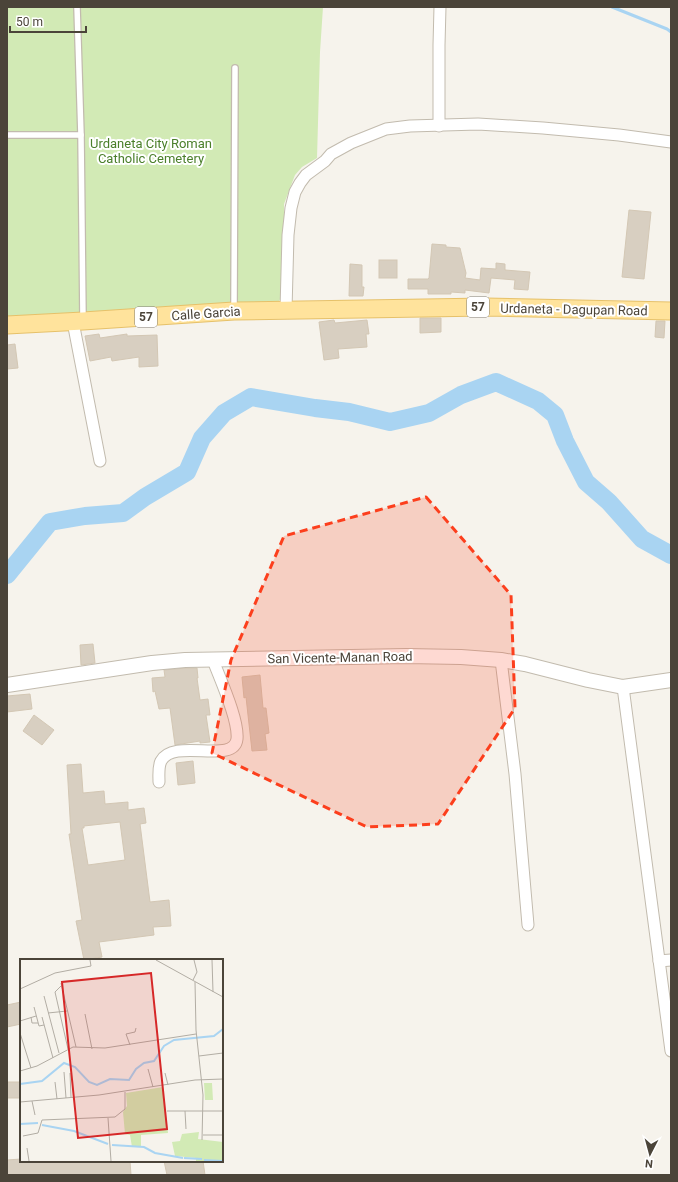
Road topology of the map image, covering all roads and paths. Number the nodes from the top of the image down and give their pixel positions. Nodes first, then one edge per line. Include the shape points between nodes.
1 (78, 7) edge
2 (440, 7) edge
3 (235, 68) dead end
4 (439, 126) junction
5 (7, 135) edge
6 (81, 135) junction
7 (671, 142) edge
8 (286, 310) junction
9 (671, 310) edge
10 (234, 311) junction
11 (78, 322) junction
12 (7, 325) edge
13 (100, 461) dead end
14 (213, 660) junction
15 (501, 660) junction
16 (671, 680) edge
17 (7, 685) edge
18 (623, 687) junction
19 (159, 782) dead end
20 (528, 925) dead end
21 (671, 960) edge
22 (659, 961) junction
23 (671, 1052) edge

1 - 6 lane
2 - 4 street
3 - 10 lane
4 - 7 street via 478,124 543,128 619,134
4 - 8 street via 386,129 331,154 306,175 295,192 291,208
5 - 6 lane
6 - 11 lane
8 - 9 main road, Urdaneta - Dagupan Road / 57 via 486,307
8 - 10 main road, Calle Garcia / 57
10 - 11 main road, Calle Garcia / 57
11 - 12 main road, Calle Garcia / 57
11 - 13 street
14 - 15 street, San Vicente-Manan Road via 461,656
14 - 17 street, San Vicente-Manan Road via 152,664
14 - 19 street via 234,718 236,743 221,751 194,750 168,754 160,762
15 - 18 street, San Vicente-Manan Road
15 - 20 street
16 - 18 street, San Vicente-Manan Road
18 - 22 street
21 - 22 street
22 - 23 street

